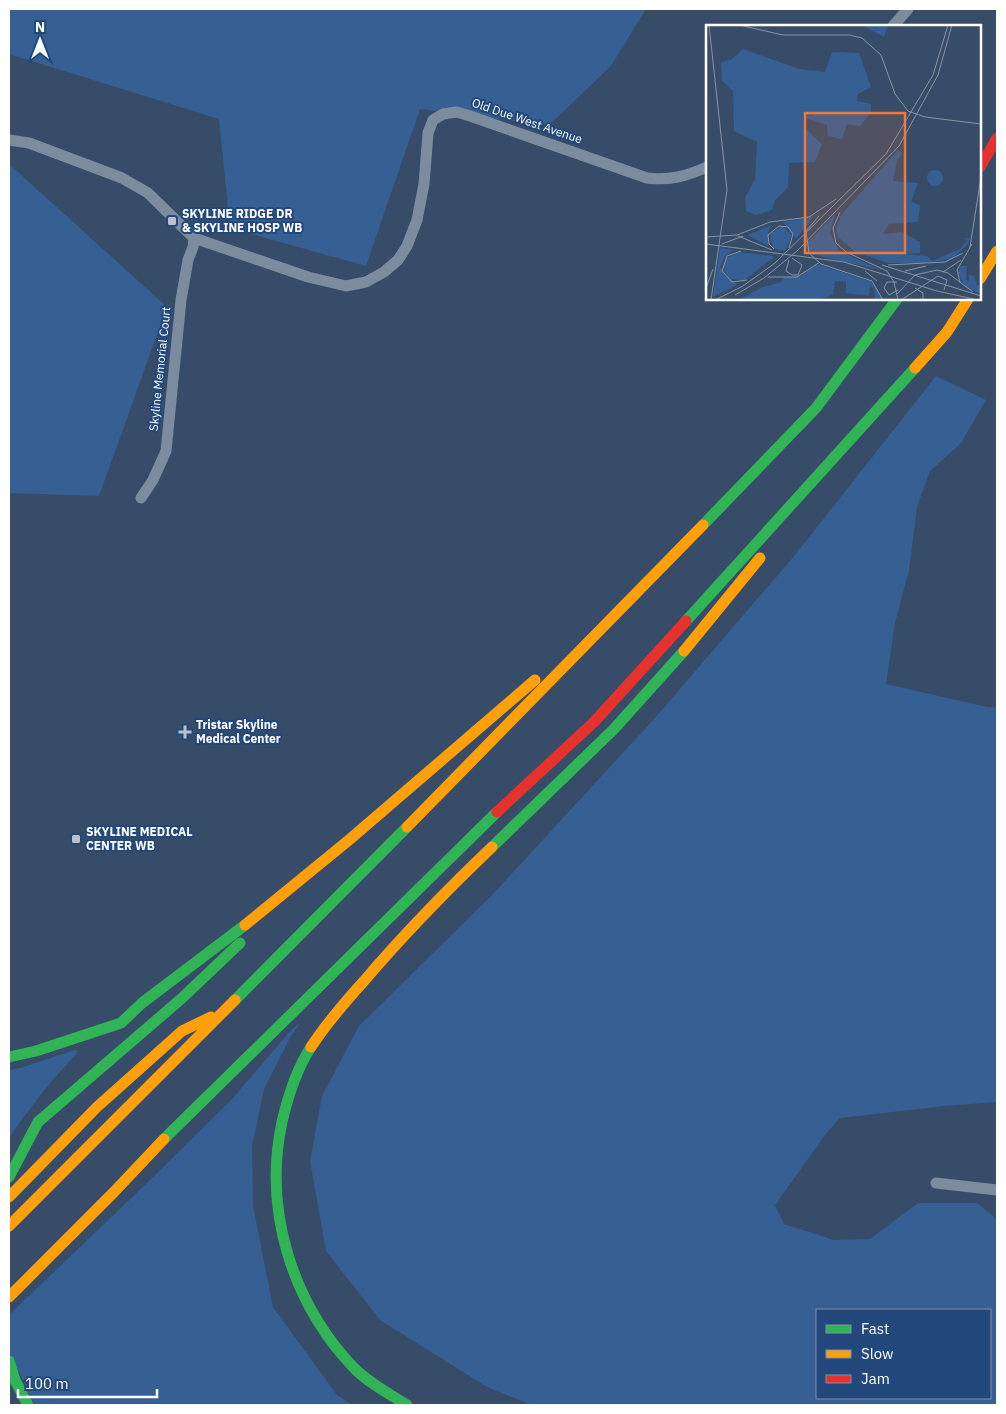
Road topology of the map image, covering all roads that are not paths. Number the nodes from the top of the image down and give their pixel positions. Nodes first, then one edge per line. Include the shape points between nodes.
1 (908, 9) edge
2 (894, 25) edge
3 (997, 138) edge
4 (9, 140) edge
5 (981, 165) edge
6 (706, 167) edge
7 (194, 238) junction
8 (997, 251) edge
9 (981, 277) edge
10 (896, 300) edge
11 (967, 300) edge
12 (883, 405) junction
13 (141, 498) dead end
14 (778, 536) dead end
15 (766, 551) dead end
16 (646, 585) junction
17 (349, 840) junction
18 (224, 1011) junction
19 (9, 1057) edge
20 (9, 1177) edge
21 (936, 1183) dead end
22 (997, 1190) edge
23 (9, 1197) edge
24 (9, 1226) edge
25 (9, 1297) edge
26 (9, 1361) edge
27 (28, 1405) edge
28 (407, 1405) edge

1 - 2 street
3 - 5 highway
4 - 7 street, Old Due West Avenue via 29,143 122,178 148,193
6 - 7 street, Old Due West Avenue via 664,180 647,178 457,112 443,114 433,120 428,133 424,184 417,220 407,246 398,260 366,282 346,286 308,277
7 - 13 street, Skyline Memorial Court via 181,300 166,450
8 - 9 highway
10 - 16 highway via 816,408
11 - 12 highway via 947,332
12 - 14 highway
12 - 25 highway via 594,722 474,834 178,1125
15 - 28 highway via 653,688 482,856 380,962 315,1041 291,1088 276,1156 279,1215 295,1278 311,1314 354,1369
16 - 17 highway
16 - 18 highway
17 - 19 highway via 121,1023
17 - 20 highway via 181,999 38,1122
18 - 23 highway via 182,1032 97,1107
18 - 24 highway
21 - 22 street
26 - 27 highway

